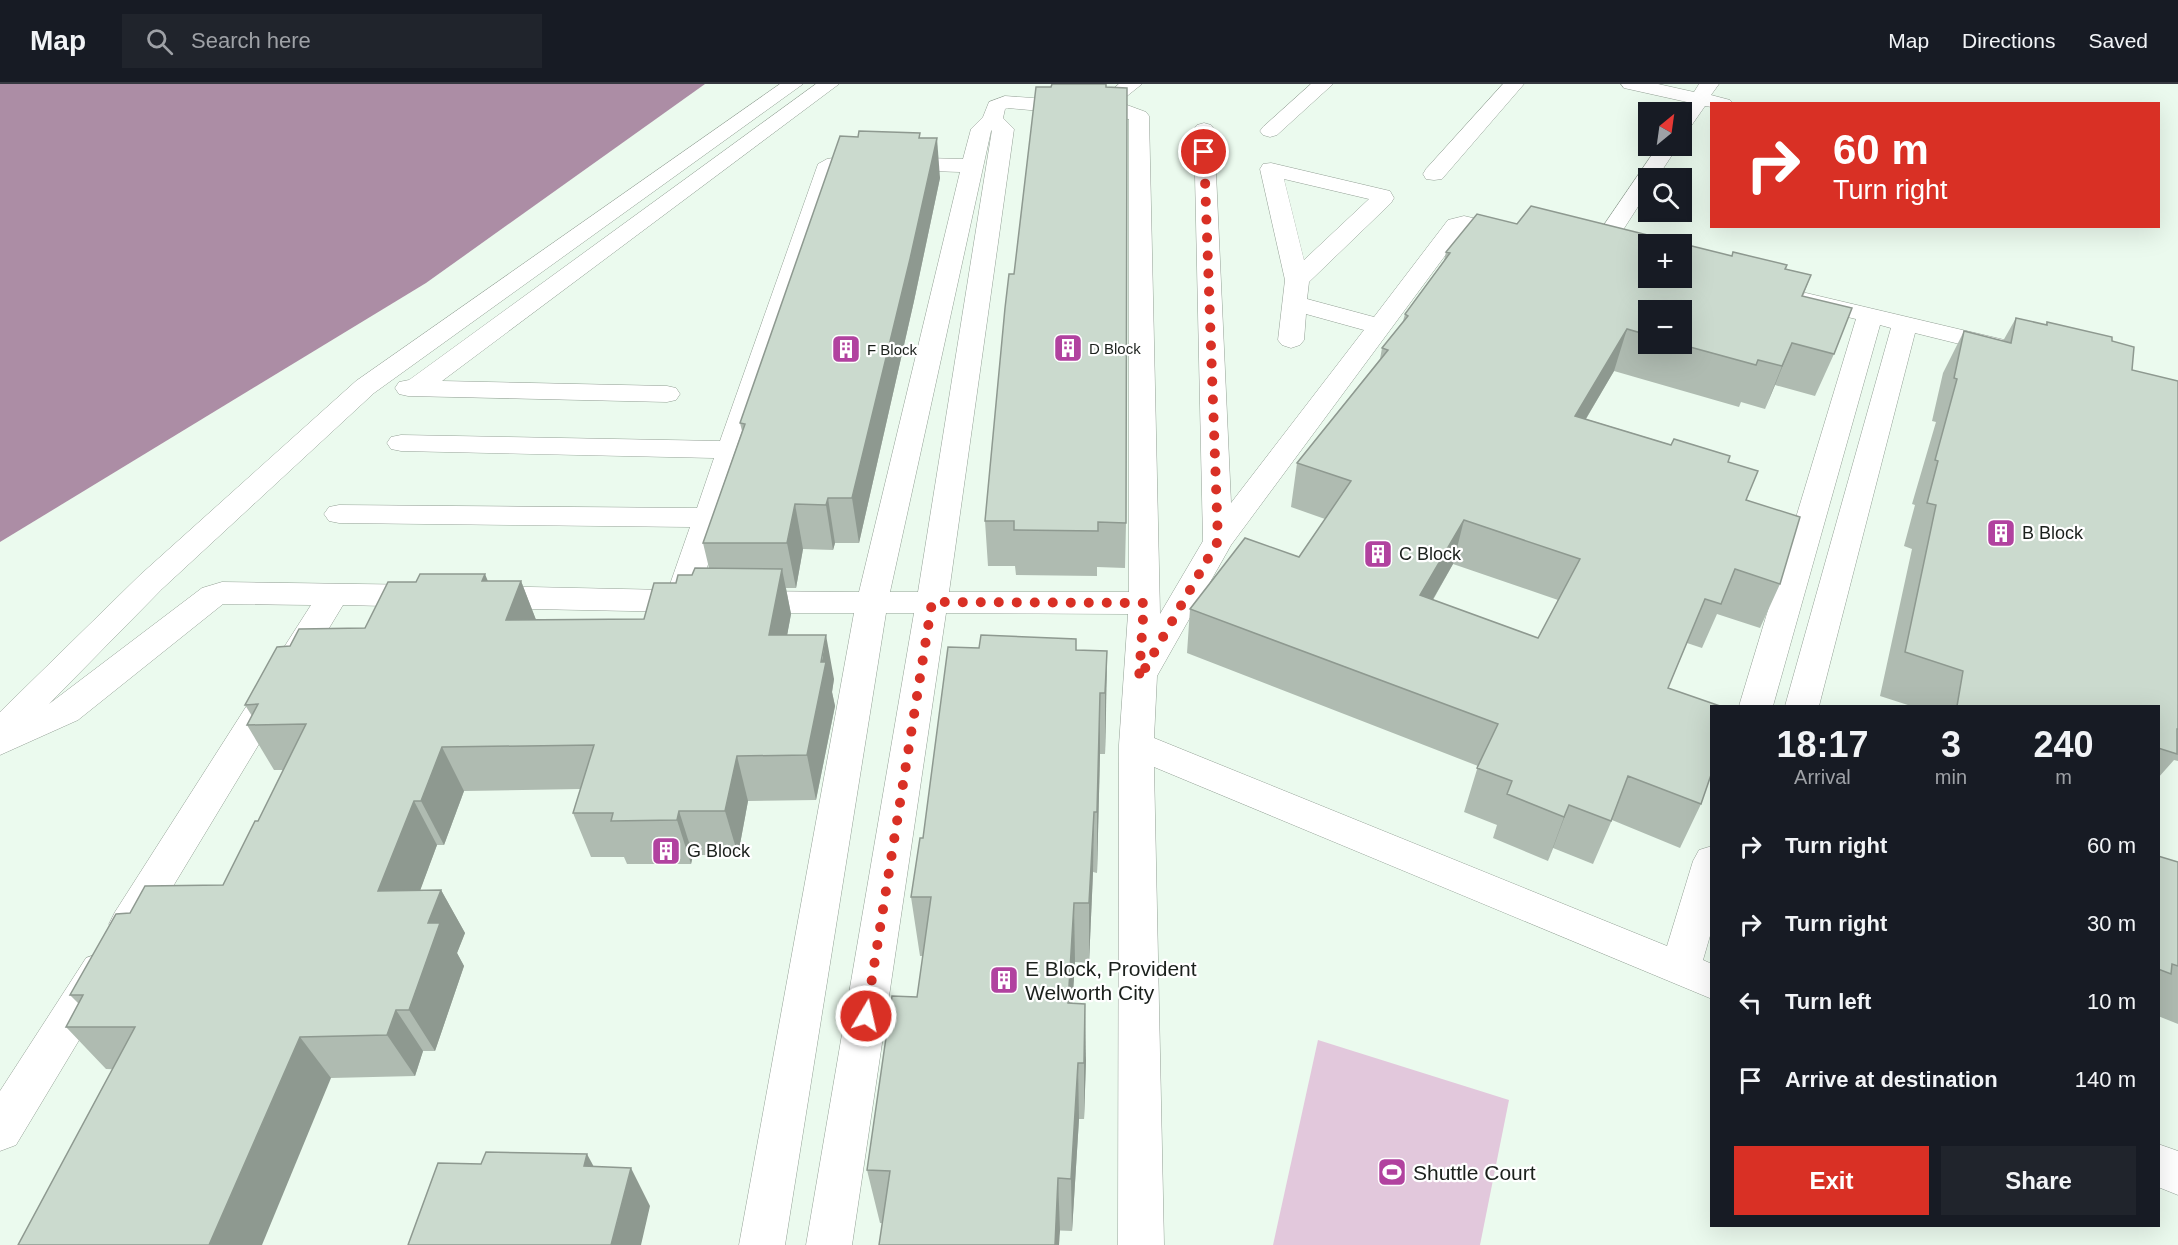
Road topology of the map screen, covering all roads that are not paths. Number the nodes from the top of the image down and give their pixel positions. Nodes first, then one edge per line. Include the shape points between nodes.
1 (794, 84) edge
2 (829, 84) edge
3 (1132, 84) edge
4 (1323, 84) edge
5 (1514, 84) edge
6 (1631, 84) edge
7 (1704, 91) edge
8 (1115, 96) edge
9 (1720, 102) edge
10 (1692, 110) edge
11 (992, 120) junction
12 (1204, 129) dead end
13 (1270, 131) dead end
14 (1661, 156) edge
15 (972, 166) junction
16 (1434, 174) dead end
17 (1616, 225) edge
18 (1533, 239) edge
19 (1296, 292) junction
20 (1782, 295) edge
21 (1870, 315) junction
22 (1905, 322) junction
23 (1381, 327) junction
24 (1291, 340) dead end
25 (2030, 353) edge
26 (365, 387) junction
27 (415, 388) junction
28 (667, 394) dead end
29 (401, 443) dead end
30 (732, 450) junction
31 (339, 514) dead end
32 (709, 518) junction
33 (1218, 541) junction
34 (334, 594) junction
35 (680, 601) junction
36 (872, 602) junction
37 (932, 602) junction
38 (1144, 603) junction
39 (1139, 679) junction
40 (1756, 705) edge
41 (1802, 705) edge
42 (0, 733) edge
43 (0, 742) edge
44 (1136, 745) junction
45 (1710, 875) edge
46 (1696, 975) edge
47 (0, 1130) edge
48 (2160, 1166) edge
49 (2178, 1173) edge
50 (762, 1245) edge
51 (829, 1245) edge
52 (1141, 1245) edge

1 - 26 street
2 - 27 street
3 - 8 street
4 - 13 street
5 - 16 street
6 - 7 street
7 - 9 street
7 - 10 street
11 - 15 street via 981,129
11 - 37 street via 1004,129
11 - 38 street via 996,106 1005,102 1127,111 1139,116
12 - 33 street
14 - 17 street
15 - 30 street via 845,162 826,169
15 - 36 street
18 - 23 street via 1464,223 1456,225
19 - 19 street via 1271,169 1382,196 1383,198
19 - 23 street
19 - 24 street
20 - 21 street
21 - 22 street
21 - 40 street
22 - 25 street
22 - 41 street
23 - 33 street
26 - 27 street
26 - 42 street via 151,582
27 - 28 street
29 - 30 street
30 - 32 street
31 - 32 street
32 - 35 street
33 - 39 street
34 - 35 street
34 - 43 street via 213,595 66,711
34 - 47 street
35 - 36 street
36 - 37 street
36 - 50 street
37 - 38 street
37 - 51 street
38 - 39 street
39 - 44 street
44 - 46 street
44 - 52 street
45 - 46 street
48 - 49 street

